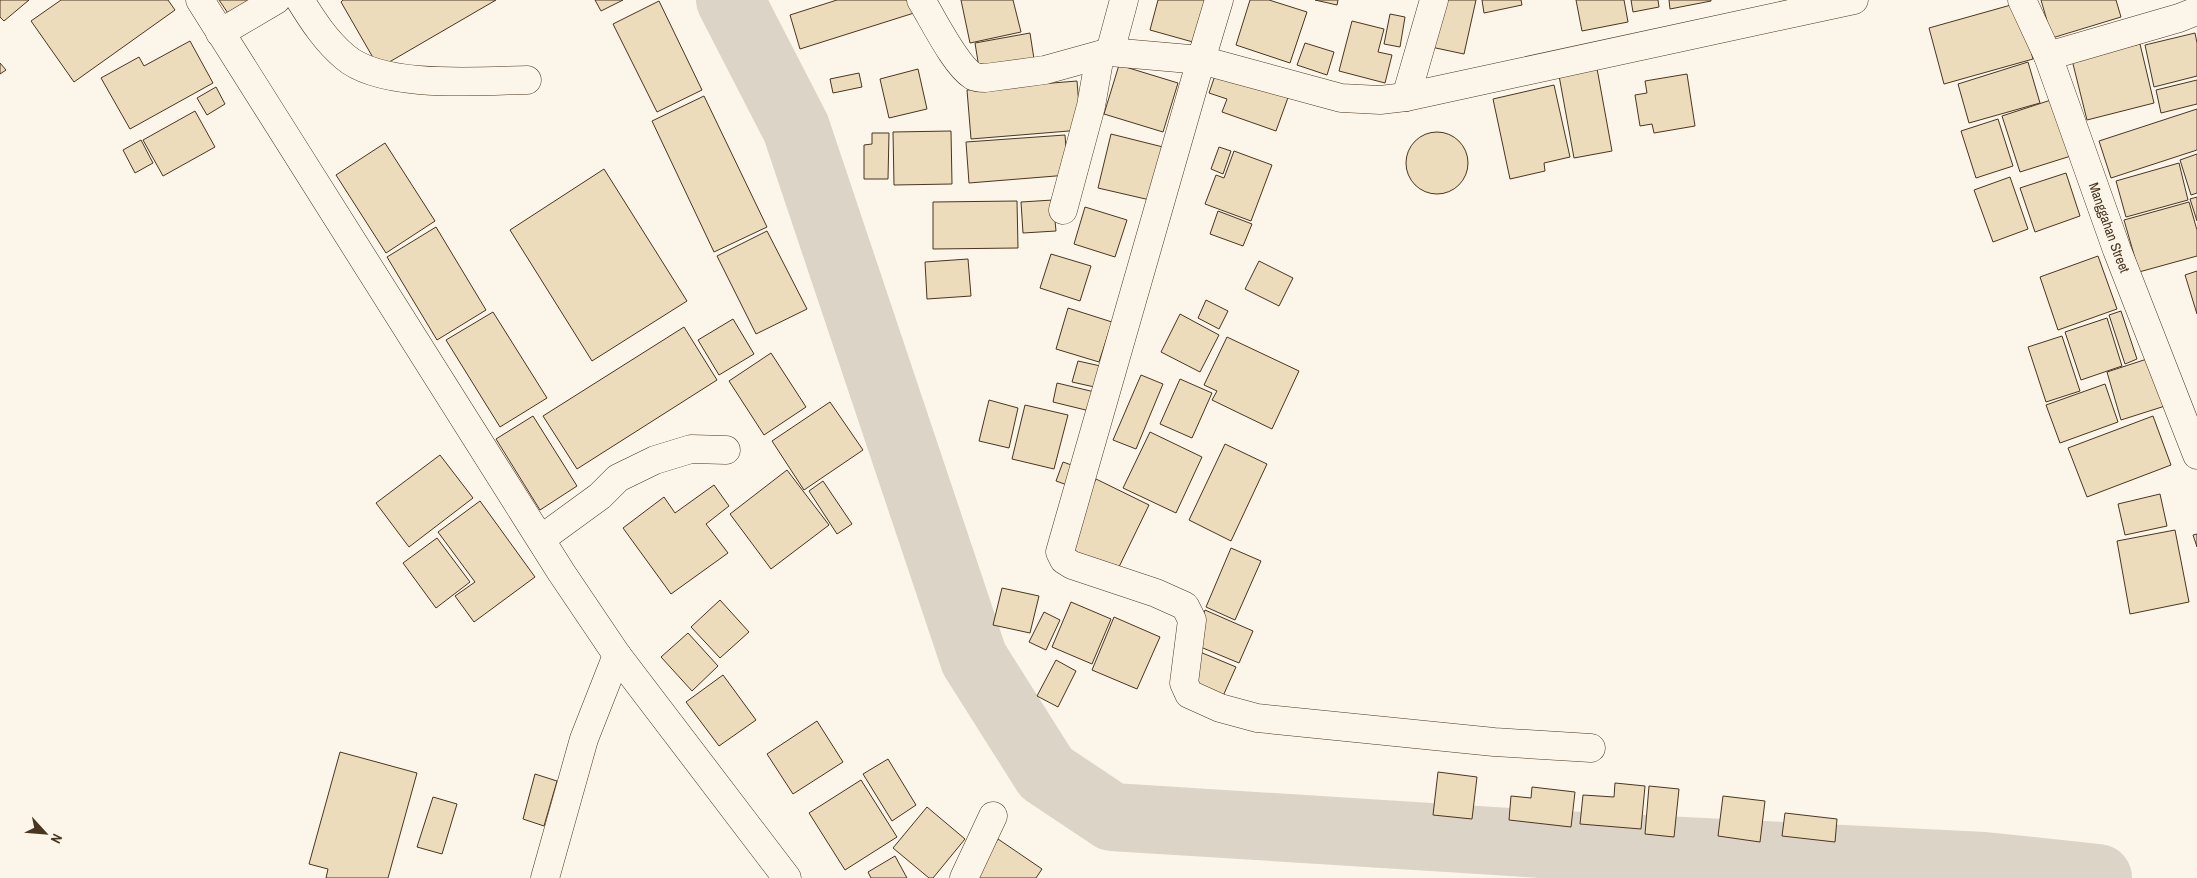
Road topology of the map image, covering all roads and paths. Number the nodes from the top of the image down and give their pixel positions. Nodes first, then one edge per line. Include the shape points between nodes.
1 (200, 0) edge
2 (276, 0) edge
3 (300, 0) edge
4 (921, 0) edge
5 (1124, 0) edge
6 (1219, 0) edge
7 (1434, 0) edge
8 (1854, 0) edge
9 (2022, 0) edge
10 (2197, 11) edge
11 (220, 33) junction
12 (1105, 53) junction
13 (2048, 56) junction
14 (1201, 60) junction
15 (527, 80) dead end
16 (1406, 97) junction
17 (1063, 210) dead end
18 (726, 450) dead end
19 (2197, 455) edge
20 (541, 539) junction
21 (617, 655) junction
22 (1591, 748) dead end
23 (993, 816) dead end
24 (545, 878) edge
25 (787, 878) edge
26 (964, 878) edge

1 - 11 street
2 - 11 street
3 - 15 street via 321,33 346,58 378,73 426,81
4 - 12 street via 952,51 975,77 1004,77 1045,70
5 - 12 street
6 - 14 street
7 - 16 street
8 - 16 street
9 - 13 street, Manggahan Street
10 - 13 street
11 - 20 street
12 - 14 street
12 - 17 street
13 - 19 street, Manggahan Street via 2117,250
14 - 16 street via 1341,98 1380,100
14 - 22 street via 1060,552 1064,560 1185,606 1192,620 1184,683 1189,694 1220,708 1257,718 1494,742
18 - 20 street via 691,449 655,460 618,478 600,496
20 - 21 street
21 - 24 street via 584,739
21 - 25 street
23 - 26 street

